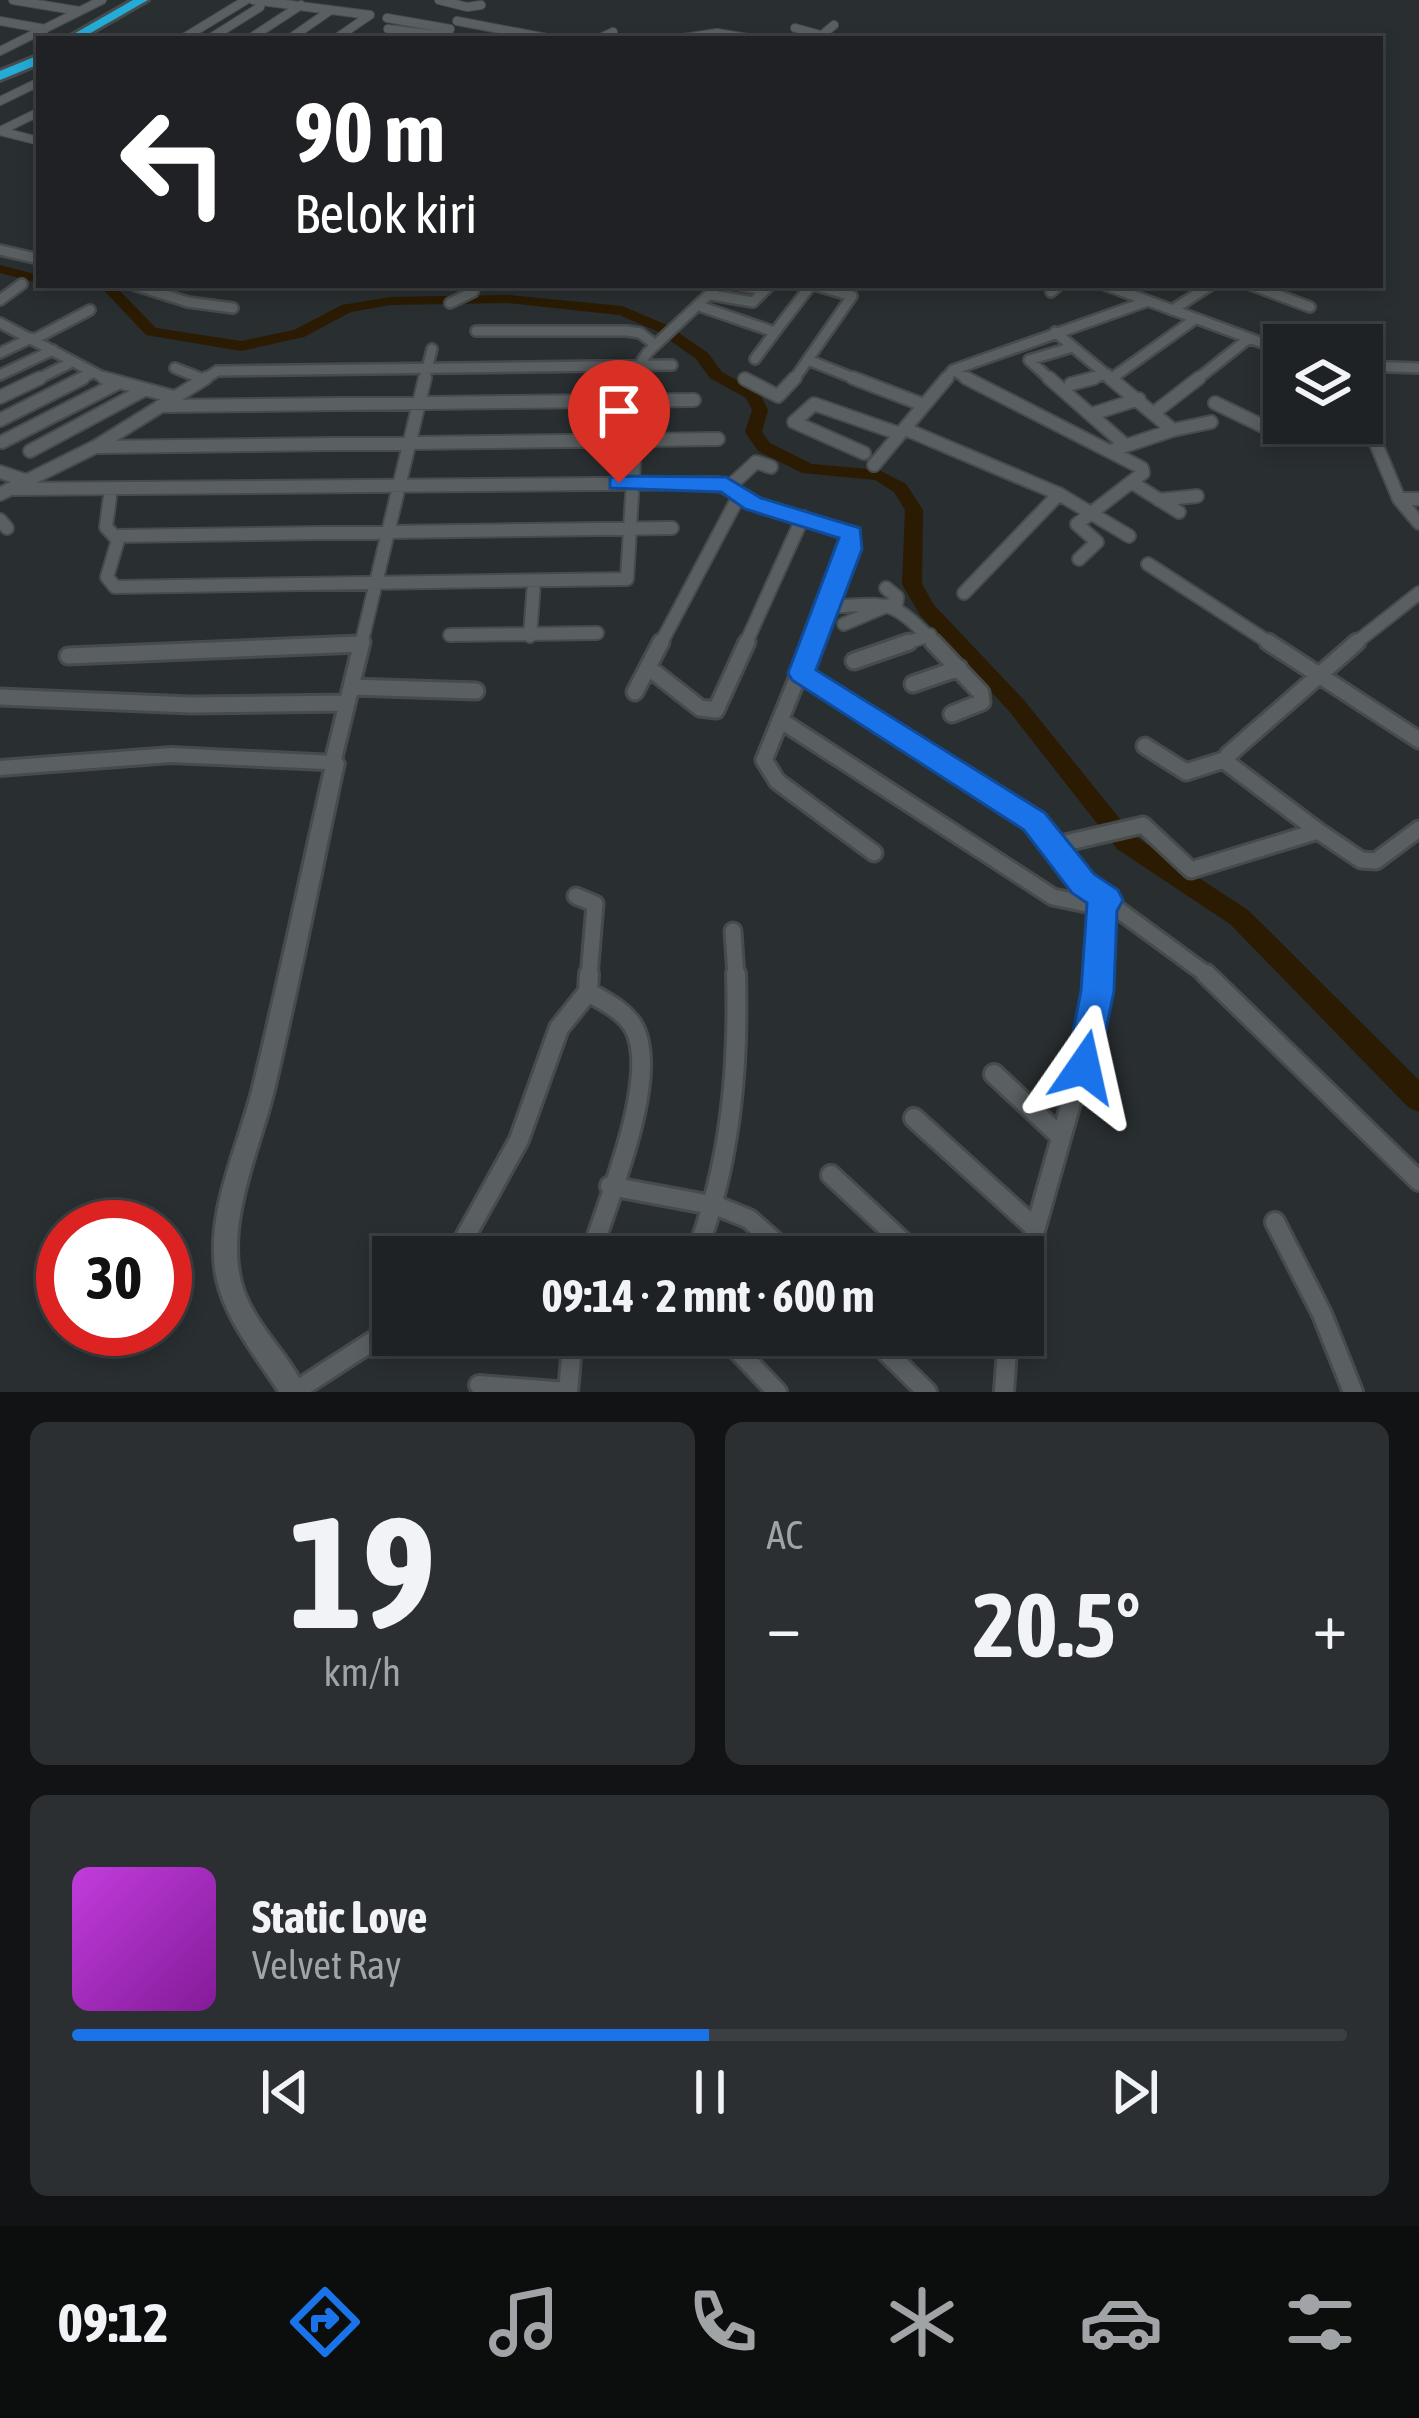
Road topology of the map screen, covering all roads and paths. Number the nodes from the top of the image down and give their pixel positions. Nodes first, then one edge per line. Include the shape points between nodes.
1 (102, 0) edge
2 (146, 0) edge
3 (439, 0) edge
4 (7, 1) edge
5 (253, 2) edge
6 (352, 2) edge
7 (301, 5) junction
8 (333, 5) edge
9 (481, 5) dead end
10 (380, 7) dead end
11 (79, 11) junction
12 (387, 18) dead end
13 (0, 21) edge
14 (457, 21) dead end
15 (834, 25) dead end
16 (45, 28) junction
17 (795, 28) dead end
18 (388, 29) dead end
19 (613, 32) dead end
20 (77, 36) edge
21 (86, 36) edge
22 (188, 36) edge
23 (213, 36) edge
24 (254, 36) edge
25 (293, 36) edge
26 (340, 36) edge
27 (438, 36) edge
28 (446, 36) edge
29 (536, 36) edge
30 (604, 36) edge
31 (685, 36) edge
32 (738, 36) edge
33 (816, 36) edge
34 (818, 36) edge
35 (3, 47) edge
36 (36, 58) edge
37 (2, 73) edge
38 (36, 83) edge
39 (0, 101) edge
40 (36, 113) edge
41 (36, 140) edge
42 (36, 248) edge
43 (0, 250) edge
44 (23, 255) junction
45 (36, 258) edge
46 (22, 284) dead end
47 (144, 288) edge
48 (474, 288) edge
49 (767, 288) edge
50 (810, 288) edge
51 (823, 288) edge
52 (1119, 288) edge
53 (1204, 288) edge
54 (1259, 288) edge
55 (716, 290) edge
56 (0, 300) edge
57 (1148, 301) junction
58 (450, 303) dead end
59 (701, 307) junction
60 (1310, 307) dead end
61 (233, 308) dead end
62 (90, 310) dead end
63 (1172, 310) junction
64 (1195, 320) junction
65 (0, 323) edge
66 (15, 330) junction
67 (476, 331) dead end
68 (775, 332) junction
69 (1054, 332) junction
70 (0, 337) edge
71 (32, 339) junction
72 (1248, 339) junction
73 (655, 341) junction
74 (1263, 344) edge
75 (1073, 347) junction
76 (431, 349) dead end
77 (52, 350) junction
78 (0, 353) edge
79 (755, 358) dead end
80 (808, 360) junction
81 (72, 362) junction
82 (640, 364) junction
83 (672, 365) dead end
84 (1383, 367) edge
85 (175, 368) dead end
86 (428, 368) junction
87 (1419, 368) edge
88 (953, 370) junction
89 (92, 374) junction
90 (0, 375) edge
91 (1109, 376) junction
92 (203, 379) junction
93 (745, 380) dead end
94 (116, 384) junction
95 (1071, 384) dead end
96 (144, 390) junction
97 (174, 397) junction
98 (0, 398) edge
99 (1138, 399) junction
100 (694, 400) dead end
101 (636, 401) junction
102 (1215, 403) dead end
103 (420, 404) junction
104 (921, 404) junction
105 (160, 406) junction
106 (1155, 412) junction
107 (1092, 414) junction
108 (0, 420) edge
109 (1210, 422) dead end
110 (1263, 426) edge
111 (1173, 430) junction
112 (903, 431) junction
113 (718, 439) dead end
114 (634, 440) junction
115 (1, 442) edge
116 (410, 444) junction
117 (1375, 444) edge
118 (95, 447) junction
119 (1118, 447) junction
120 (30, 452) junction
121 (864, 453) dead end
122 (62, 464) junction
123 (874, 465) dead end
124 (771, 467) dead end
125 (0, 472) edge
126 (28, 481) junction
127 (1131, 482) junction
128 (632, 483) junction
129 (399, 487) junction
130 (111, 489) junction
131 (734, 491) junction
132 (5, 492) edge
133 (1059, 494) junction
134 (1197, 496) dead end
135 (1400, 499) junction
136 (1419, 499) edge
137 (1159, 500) junction
138 (1179, 512) dead end
139 (1092, 514) junction
140 (803, 517) junction
141 (1419, 523) edge
142 (672, 527) dead end
143 (632, 529) junction
144 (388, 533) junction
145 (114, 536) junction
146 (1129, 536) dead end
147 (1079, 559) dead end
148 (1148, 564) dead end
149 (534, 582) junction
150 (374, 584) junction
151 (886, 588) dead end
152 (964, 593) dead end
153 (1419, 593) edge
154 (892, 606) junction
155 (825, 607) junction
156 (844, 624) dead end
157 (597, 634) dead end
158 (450, 635) dead end
159 (930, 635) junction
160 (530, 636) junction
161 (360, 644) junction
162 (68, 656) dead end
163 (854, 661) dead end
164 (649, 668) junction
165 (959, 668) junction
166 (801, 673) junction
167 (1316, 675) junction
168 (913, 685) dead end
169 (352, 687) junction
170 (476, 691) dead end
171 (635, 692) dead end
172 (0, 697) edge
173 (347, 704) junction
174 (952, 714) dead end
175 (780, 720) junction
176 (1419, 740) edge
177 (1145, 746) dead end
178 (1227, 759) junction
179 (334, 761) junction
180 (0, 768) edge
181 (1419, 829) edge
182 (1318, 831) junction
183 (1057, 845) junction
184 (874, 853) dead end
185 (577, 896) dead end
186 (1104, 903) junction
187 (733, 932) dead end
188 (588, 992) junction
189 (994, 1074) dead end
190 (914, 1118) dead end
191 (1059, 1135) junction
192 (831, 1175) dead end
193 (1419, 1181) edge
194 (610, 1186) junction
195 (717, 1206) junction
196 (1275, 1222) dead end
197 (1034, 1227) junction
198 (466, 1236) edge
199 (596, 1236) edge
200 (704, 1236) edge
201 (768, 1236) edge
202 (896, 1236) edge
203 (1032, 1236) edge
204 (372, 1342) edge
205 (571, 1356) edge
206 (742, 1356) edge
207 (890, 1356) edge
208 (1007, 1356) edge
209 (479, 1385) dead end
210 (294, 1392) edge
211 (568, 1392) edge
212 (777, 1392) edge
213 (927, 1392) edge
214 (1004, 1392) edge
215 (1353, 1392) edge

1 - 11 street
2 - 20 highway
2 - 21 highway
3 - 9 street
4 - 11 street
5 - 7 street
5 - 22 street
5 - 23 street
6 - 8 street
6 - 10 street
7 - 8 street
7 - 24 street
8 - 25 street
8 - 26 street via 370,16
11 - 16 street
12 - 28 street via 452,29
13 - 16 street
14 - 29 street
15 - 34 street
16 - 35 street
17 - 33 street
18 - 27 street
19 - 30 street
31 - 32 street via 703,29
36 - 37 highway
38 - 39 street
40 - 41 street via 0,131
42 - 44 street
43 - 44 street
44 - 45 street
46 - 56 street
47 - 61 street
48 - 58 street
49 - 55 street via 752,302
50 - 68 street
51 - 80 street via 852,296
52 - 57 street
53 - 63 street
54 - 60 street
55 - 59 street
57 - 63 street
57 - 69 street
59 - 68 street
59 - 73 street
62 - 71 street
63 - 64 street
64 - 72 street
64 - 91 street
65 - 66 street
66 - 70 street
66 - 71 street
67 - 73 street via 627,331
68 - 79 street
69 - 75 street
69 - 88 street
71 - 77 street
71 - 78 street
72 - 74 street
72 - 106 street
73 - 82 street
75 - 91 street
75 - 107 street via 1029,360
76 - 86 street
77 - 81 street
77 - 90 street
80 - 93 street via 782,394
80 - 104 street
81 - 89 street
81 - 98 street
82 - 83 street
82 - 86 street
82 - 101 street
84 - 87 street
85 - 92 street
86 - 92 street via 229,369
86 - 103 street
88 - 104 street
88 - 119 street via 1026,413
89 - 94 street
89 - 108 street
91 - 95 street
91 - 99 street
92 - 97 street
94 - 96 street
94 - 115 street
96 - 97 street
96 - 120 street
97 - 105 street
99 - 106 street
99 - 107 street
100 - 101 street
101 - 103 street
101 - 114 street
102 - 110 street
103 - 105 street
103 - 116 street
104 - 112 street
105 - 118 street
106 - 111 street
107 - 119 street
109 - 111 street
111 - 119 street
112 - 121 street via 814,404 795,419
112 - 123 street
112 - 133 street
113 - 114 street
114 - 116 street
114 - 128 street
115 - 120 street
116 - 118 street
116 - 129 street
117 - 135 street
118 - 122 street
119 - 127 street via 1142,468
120 - 122 street
122 - 126 street
124 - 131 street via 756,462
125 - 126 street
126 - 132 street
127 - 137 street
127 - 139 street
128 - 129 street
128 - 131 street
128 - 143 street
129 - 130 street
129 - 144 street
130 - 132 street
130 - 145 street via 105,519
131 - 140 street
131 - 164 street
133 - 139 street
133 - 152 street
134 - 137 street
135 - 136 street
135 - 141 street
137 - 138 street
139 - 146 street
139 - 147 street via 1077,527 1097,542
140 - 155 street via 853,538
140 - 164 street via 716,710
142 - 143 street
143 - 144 street
143 - 149 street via 627,579
144 - 145 street
144 - 150 street
145 - 150 street via 107,582 115,587
148 - 167 street
149 - 150 street
149 - 160 street
150 - 161 street
151 - 154 street via 897,597
153 - 167 street
154 - 155 street
154 - 156 street
154 - 159 street
155 - 166 street
157 - 160 street
158 - 160 street
159 - 163 street
159 - 165 street
161 - 162 street
161 - 169 street
164 - 171 street
165 - 168 street
165 - 174 street via 983,700
166 - 175 street
166 - 183 street via 1016,807
167 - 176 street
167 - 178 street
169 - 170 street
169 - 173 street
172 - 173 street
173 - 179 street
175 - 184 street via 766,770 816,821
175 - 186 street via 1053,897
177 - 178 street via 1186,772
178 - 182 street
179 - 180 street via 171,755
179 - 210 street via 265,1088 226,1219 229,1282
181 - 182 street via 1386,858 1369,862
182 - 183 street via 1191,870 1143,825
183 - 186 street
185 - 188 street via 595,904
186 - 191 street via 1094,1018
186 - 193 street via 1213,979
187 - 195 street via 740,1028
188 - 194 street via 625,1015 641,1048 636,1108
188 - 198 street via 554,1032 537,1097
189 - 191 street
190 - 197 street
191 - 197 street
192 - 202 street
194 - 195 street
194 - 199 street
195 - 200 street
195 - 201 street
196 - 215 street
197 - 203 street
204 - 210 street
205 - 211 street
206 - 212 street
207 - 213 street
208 - 214 street
209 - 211 street

